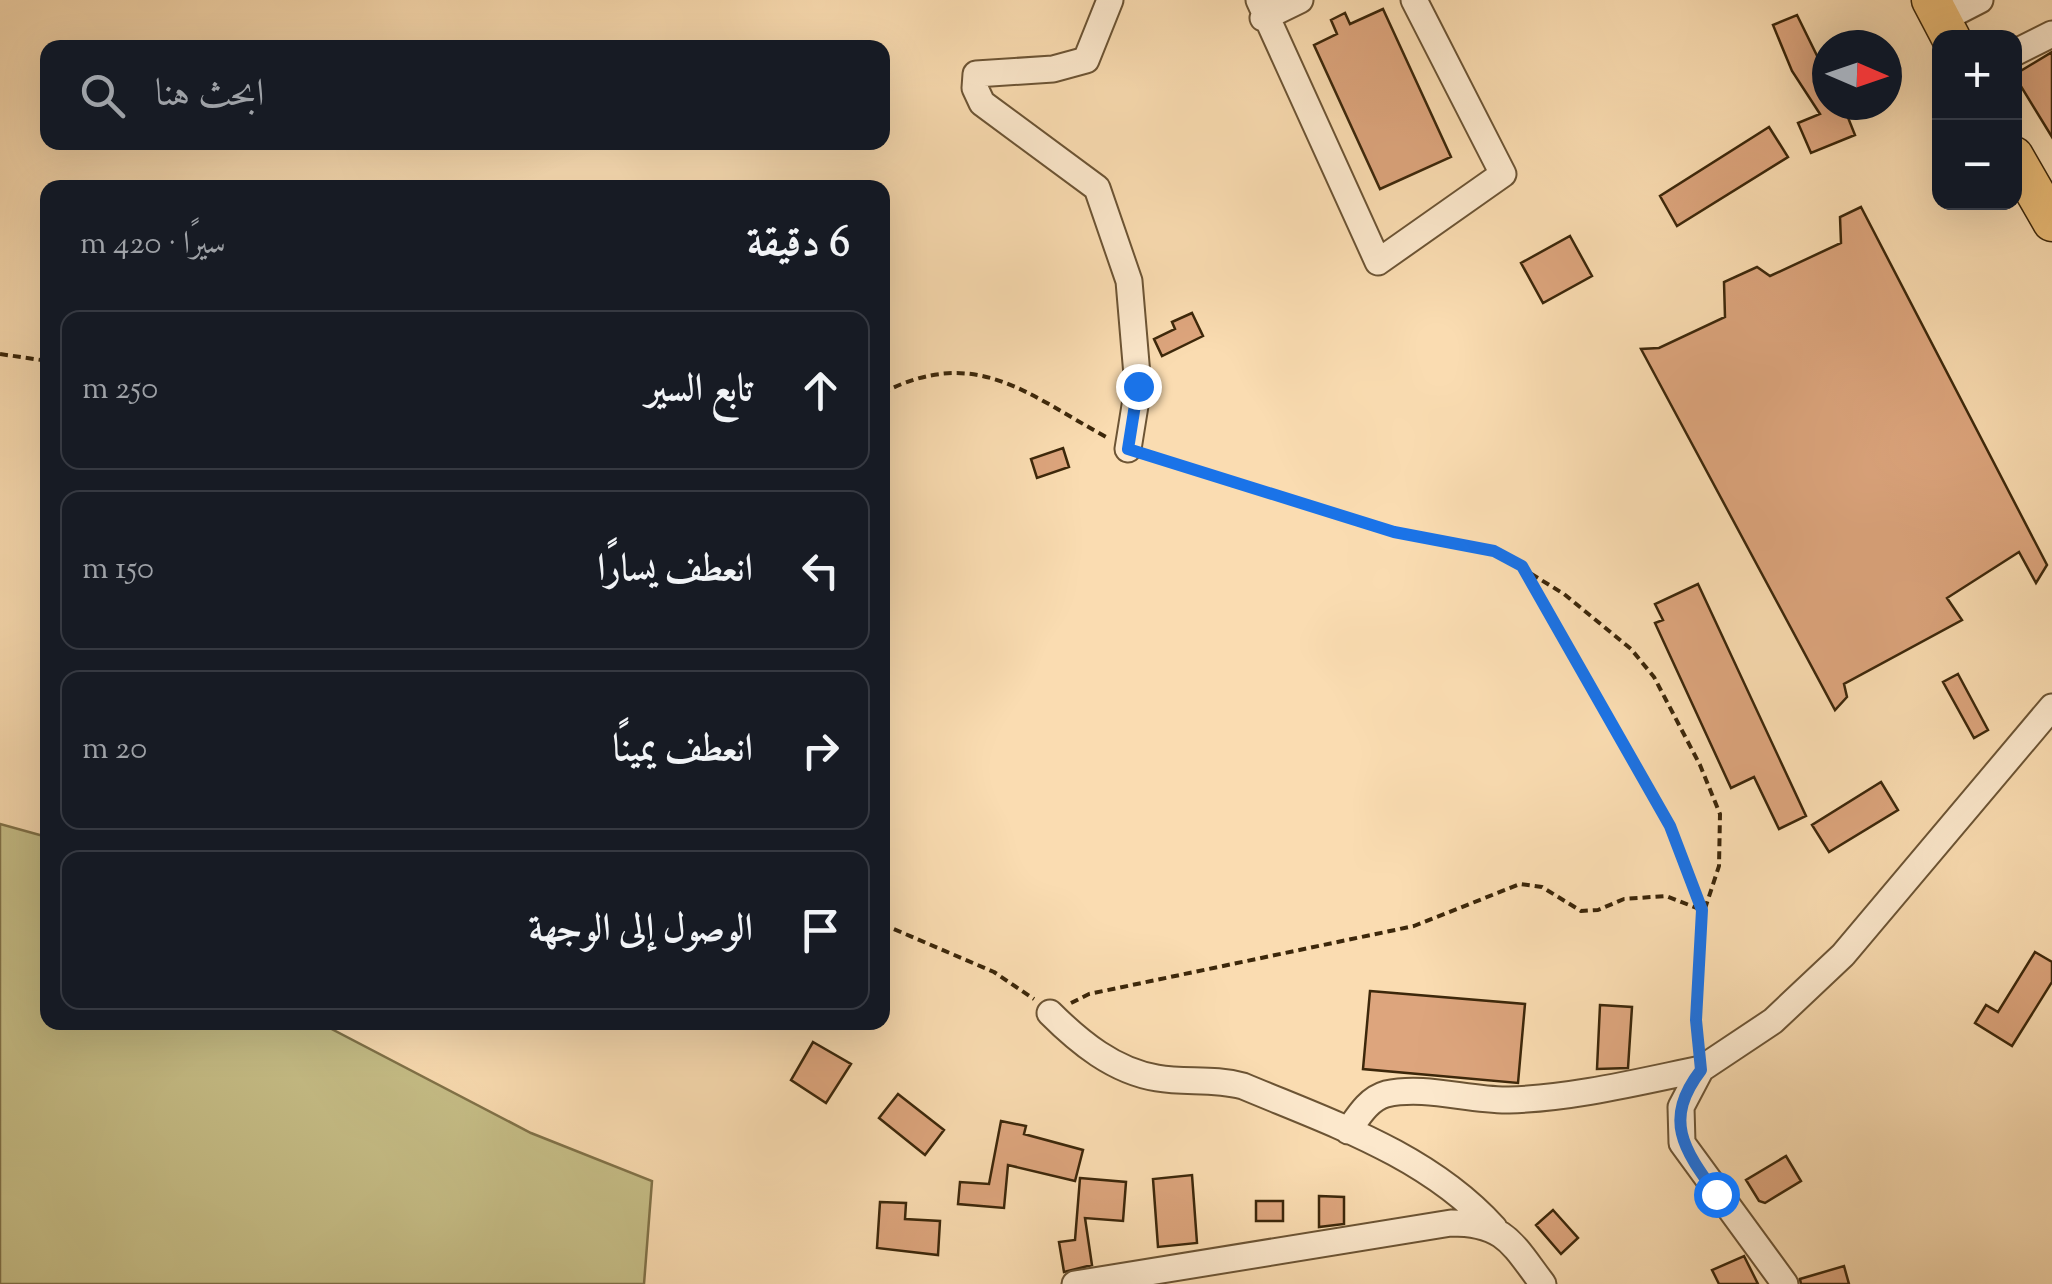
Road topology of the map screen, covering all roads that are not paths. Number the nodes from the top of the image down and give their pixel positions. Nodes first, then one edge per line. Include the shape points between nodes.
1 (1110, 0) edge
2 (1300, 0) edge
3 (1414, 0) edge
4 (1980, 0) edge
5 (1261, 9) edge
6 (1942, 19) edge
7 (2052, 34) edge
8 (2022, 49) edge
9 (2022, 170) edge
10 (2052, 222) edge
11 (1128, 449) road end
12 (2052, 706) edge
13 (1050, 1013) road end
14 (1701, 1070) junction
15 (1348, 1131) junction
16 (1494, 1228) junction
17 (1074, 1284) edge
18 (1542, 1284) edge
19 (1785, 1284) edge

1 - 11 street via 1086,60 976,74 975,88 982,102 1097,188 1130,281 1138,386
2 - 5 street
3 - 5 street via 1503,174 1378,262
4 - 6 street
7 - 8 street
9 - 10 highway
12 - 14 street via 1844,955 1773,1021
13 - 15 street via 1095,1051 1132,1071 1243,1086
14 - 15 street via 1550,1098 1380,1095
14 - 19 street via 1682,1106 1682,1143
15 - 16 street via 1442,1179
16 - 17 street via 1452,1223
16 - 18 street

